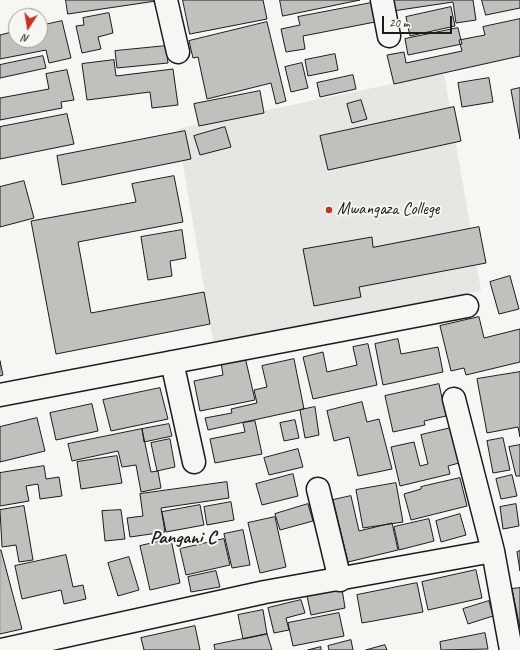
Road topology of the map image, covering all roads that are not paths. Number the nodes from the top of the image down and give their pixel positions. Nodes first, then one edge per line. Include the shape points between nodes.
1 (166, 0) edge
2 (382, 0) edge
3 (389, 36) dead end
4 (178, 52) dead end
5 (468, 306) dead end
6 (172, 362) junction
7 (0, 395) edge
8 (454, 399) dead end
9 (194, 462) dead end
10 (318, 489) dead end
11 (493, 551) junction
12 (340, 580) junction
13 (1, 650) edge
14 (511, 650) edge

1 - 4 street
2 - 3 street
5 - 6 street
6 - 7 street
6 - 9 street
8 - 11 street
10 - 12 street
11 - 12 street
11 - 14 street
12 - 13 street via 265,592

